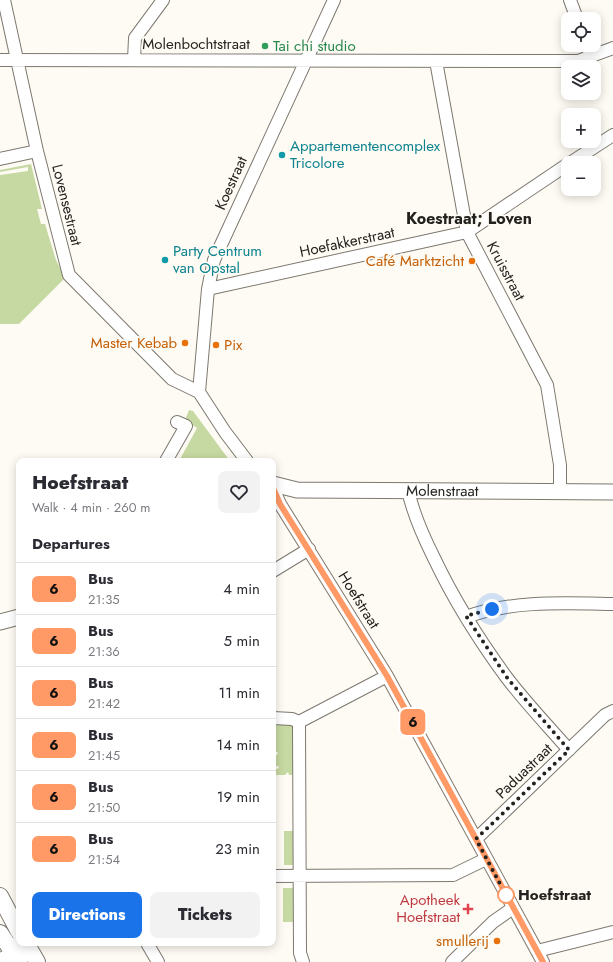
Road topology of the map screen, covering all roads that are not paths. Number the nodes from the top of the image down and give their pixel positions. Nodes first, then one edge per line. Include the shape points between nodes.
1 (4, 0) edge
2 (163, 0) edge
3 (334, 0) edge
4 (570, 0) edge
5 (574, 12) edge
6 (613, 48) edge
7 (589, 52) edge
8 (591, 57) junction
9 (0, 60) edge
10 (134, 60) junction
11 (305, 60) junction
12 (17, 61) junction
13 (436, 61) junction
14 (613, 135) edge
15 (37, 151) junction
16 (581, 156) edge
17 (0, 159) edge
18 (561, 169) edge
19 (467, 232) junction
20 (208, 289) junction
21 (199, 392) junction
22 (177, 422) dead end
23 (168, 458) edge
24 (245, 458) edge
25 (276, 485) edge
26 (408, 490) junction
27 (560, 491) junction
28 (613, 492) edge
29 (276, 495) edge
30 (308, 549) junction
31 (276, 569) edge
32 (613, 604) edge
33 (466, 616) junction
34 (16, 618) edge
35 (0, 622) edge
36 (16, 626) edge
37 (0, 628) edge
38 (387, 676) junction
39 (613, 711) edge
40 (276, 718) edge
41 (299, 722) junction
42 (569, 750) junction
43 (476, 839) junction
44 (486, 859) junction
45 (300, 871) junction
46 (276, 875) edge
47 (0, 896) edge
48 (513, 908) junction
49 (0, 926) edge
50 (0, 932) edge
51 (613, 932) edge
52 (15, 946) edge
53 (28, 946) edge
54 (149, 946) edge
55 (537, 951) junction
56 (37, 962) edge
57 (158, 962) edge
58 (304, 962) edge
59 (452, 962) edge
60 (543, 962) edge

1 - 12 street, Lovensestraat
2 - 10 street via 135,38
3 - 11 street, Koestraat
4 - 5 street
6 - 8 street, Molenbochtstraat
7 - 8 street
8 - 13 street, Molenbochtstraat via 578,62
9 - 12 street, Molenbochtstraat
10 - 11 street, Molenbochtstraat
10 - 12 street, Molenbochtstraat
11 - 13 street, Molenbochtstraat
11 - 20 street, Koestraat via 214,260
12 - 15 street, Lovensestraat
13 - 19 street, Kruisstraat
14 - 16 street, Hoefakkerstraat
15 - 17 street
15 - 21 street, Lovensestraat via 69,275 172,379
18 - 19 street, Hoefakkerstraat
19 - 20 street, Hoefakkerstraat
19 - 27 street, Kruisstraat via 547,385 560,464
20 - 21 street, Koestraat
21 - 24 street
22 - 23 street via 186,426
25 - 26 street, Molenstraat via 297,490
26 - 27 street, Molenstraat
26 - 33 street via 425,540
27 - 28 street, Molenstraat
29 - 30 street, Hoefstraat
30 - 31 street
30 - 38 street, Hoefstraat
32 - 33 street via 538,603
33 - 42 street via 508,679
34 - 35 street
36 - 37 street
38 - 41 street
38 - 43 street, Hoefstraat
39 - 42 street, Paduastraat via 605,715
40 - 41 street
41 - 45 street
42 - 43 street, Paduastraat
43 - 44 street, Hoefstraat
44 - 45 street via 453,875
44 - 48 street, Hoefstraat
45 - 46 street
45 - 58 street via 300,953
47 - 52 main road
48 - 55 street, Hoefstraat
48 - 59 street via 493,922
49 - 52 street
50 - 52 main road
51 - 55 street
53 - 56 main road
54 - 57 street
55 - 60 street, Hoefstraat

